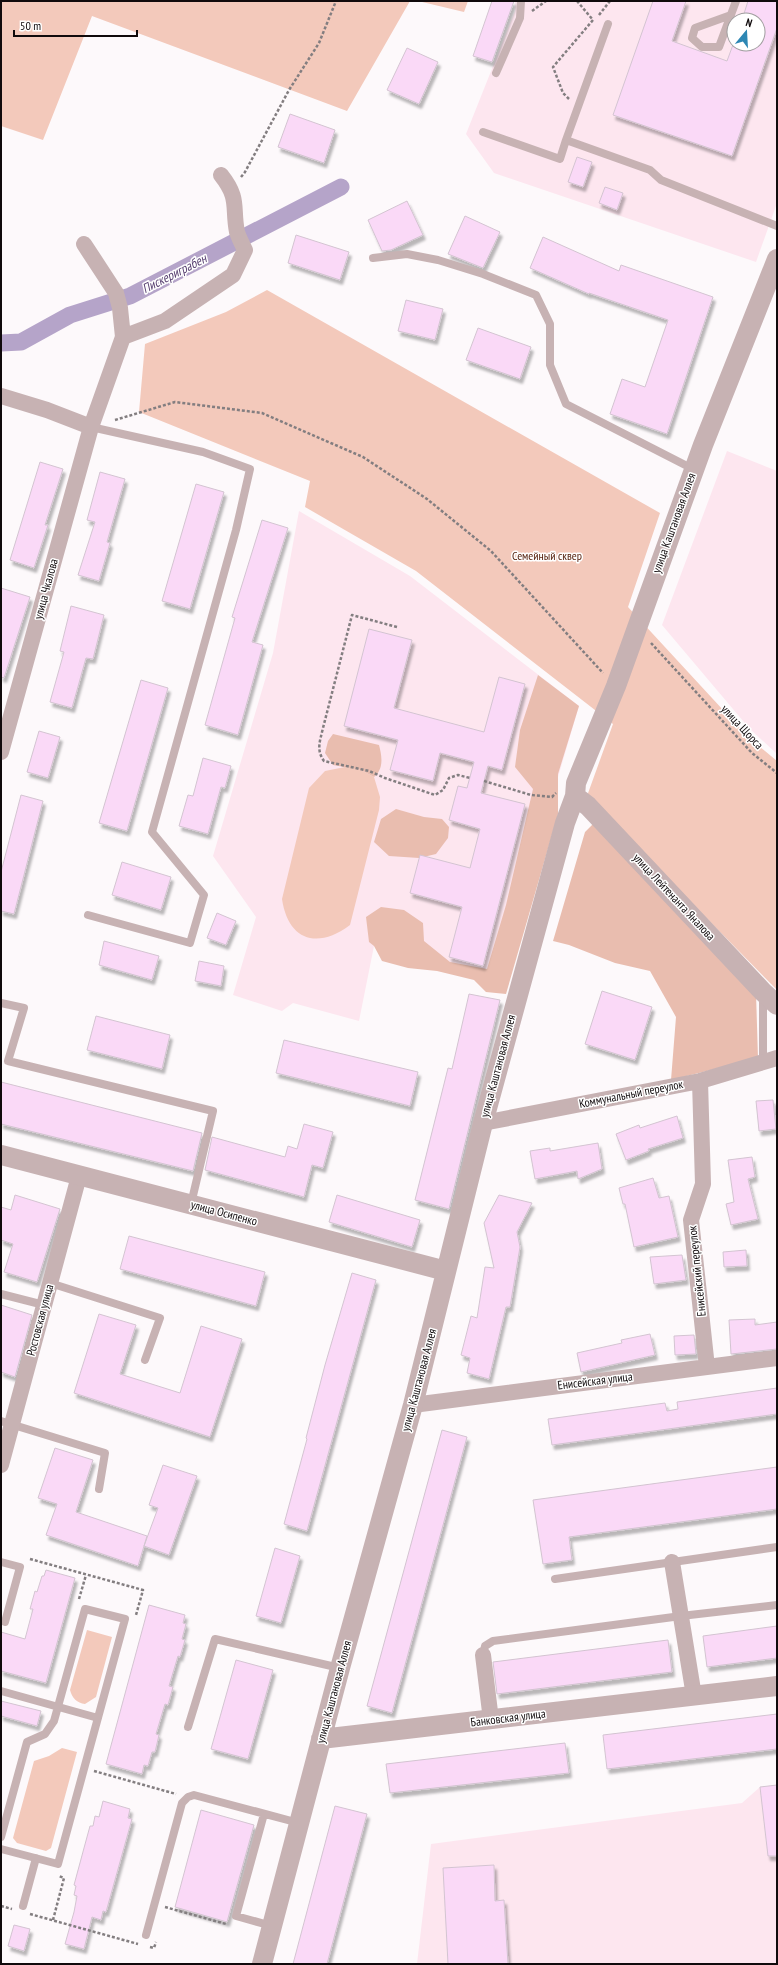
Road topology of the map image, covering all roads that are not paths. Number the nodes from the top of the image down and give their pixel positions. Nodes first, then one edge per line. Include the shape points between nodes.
1 (521, 1) edge
2 (736, 1) edge
3 (732, 12) edge
4 (731, 15) joint
5 (608, 24) dead end
6 (496, 73) dead end
7 (483, 132) dead end
8 (566, 140) junction
9 (226, 181) road end
10 (777, 226) edge
11 (84, 244) dead end
12 (373, 258) dead end
13 (777, 258) edge
14 (123, 337) junction
15 (1, 396) edge
16 (91, 427) junction
17 (693, 469) junction
18 (1, 752) edge
19 (569, 792) junction
20 (88, 915) dead end
21 (770, 998) edge
22 (1, 1003) edge
23 (770, 1061) edge
24 (700, 1081) junction
25 (483, 1123) junction
26 (1, 1155) edge
27 (79, 1176) junction
28 (190, 1205) junction
29 (446, 1271) junction
30 (50, 1283) junction
31 (1, 1294) edge
32 (44, 1305) junction
33 (777, 1358) edge
34 (145, 1360) dead end
35 (707, 1367) junction
36 (413, 1405) junction
37 (6, 1423) edge
38 (1, 1465) edge
39 (99, 1489) dead end
40 (777, 1547) edge
41 (1, 1562) edge
42 (672, 1562) junction
43 (556, 1579) dead end
44 (777, 1605) edge
45 (681, 1616) junction
46 (5, 1622) dead end
47 (483, 1655) joint
48 (340, 1668) junction
49 (777, 1686) edge
50 (1, 1691) edge
51 (694, 1696) junction
52 (58, 1707) junction
53 (98, 1718) junction
54 (491, 1720) junction
55 (188, 1727) dead end
56 (321, 1739) junction
57 (264, 1814) junction
58 (299, 1823) junction
59 (1, 1837) edge
60 (1, 1849) edge
61 (36, 1858) junction
62 (23, 1906) dead end
63 (272, 1926) junction
64 (146, 1935) road end
65 (262, 1964) edge

1 - 6 lane via 520,18
2 - 3 lane
4 - 4 lane via 719,48 702,47 692,38 695,28
5 - 8 lane
7 - 8 lane via 560,159
8 - 10 lane via 650,170 661,180
9 - 14 street via 236,205 237,232 244,250 233,275 166,320
11 - 14 street via 116,293
12 - 17 lane via 407,254 438,260 536,294 550,324 550,365 566,404
13 - 17 street, улица Каштановая Аллея
14 - 16 street, улица Чкалова
15 - 16 street
16 - 18 street, улица Чкалова
16 - 20 lane via 203,452 250,469 236,530 152,832 204,895 190,943
17 - 19 street, улица Каштановая Аллея via 616,686 576,783
19 - 21 street, улица Лейтенанта Яналова via 588,806
19 - 25 street, улица Каштановая Аллея via 565,823
21 - 23 lane
22 - 28 lane via 24,1008 8,1061 213,1111
23 - 24 street, Коммунальный переулок
24 - 25 street, Коммунальный переулок
24 - 35 street, Енисейский переулок via 703,1184 691,1220
25 - 29 street, улица Каштановая Аллея
26 - 27 street, улица Осипенко
27 - 28 street, улица Осипенко
27 - 30 street, Ростовская улица
28 - 29 street, улица Осипенко
29 - 36 street, улица Каштановая Аллея
30 - 32 street, Ростовская улица
30 - 34 lane via 160,1318
31 - 32 lane
32 - 37 street, Ростовская улица
33 - 35 street, Енисейская улица
35 - 36 street, Енисейская улица
36 - 48 street, улица Каштановая Аллея
37 - 38 street, Ростовская улица
37 - 39 lane via 105,1454
40 - 42 lane
41 - 46 lane via 20,1567
42 - 43 lane
42 - 45 street
44 - 45 lane
45 - 47 lane via 493,1641 485,1646
45 - 51 street
47 - 54 street
48 - 55 lane via 215,1639
48 - 56 street, улица Каштановая Аллея
49 - 51 street, Банковская улица
50 - 52 lane
51 - 54 street, Банковская улица
52 - 53 lane
52 - 53 lane via 85,1609 125,1619
52 - 59 lane via 54,1721 45,1734 27,1742
53 - 61 lane via 58,1864
54 - 56 street, Банковская улица
56 - 58 street, улица Каштановая Аллея
57 - 58 lane
57 - 63 lane via 236,1916
57 - 64 lane via 194,1795 182,1803
58 - 63 street, улица Каштановая Аллея
60 - 61 lane
61 - 62 lane
63 - 65 street, улица Каштановая Аллея

